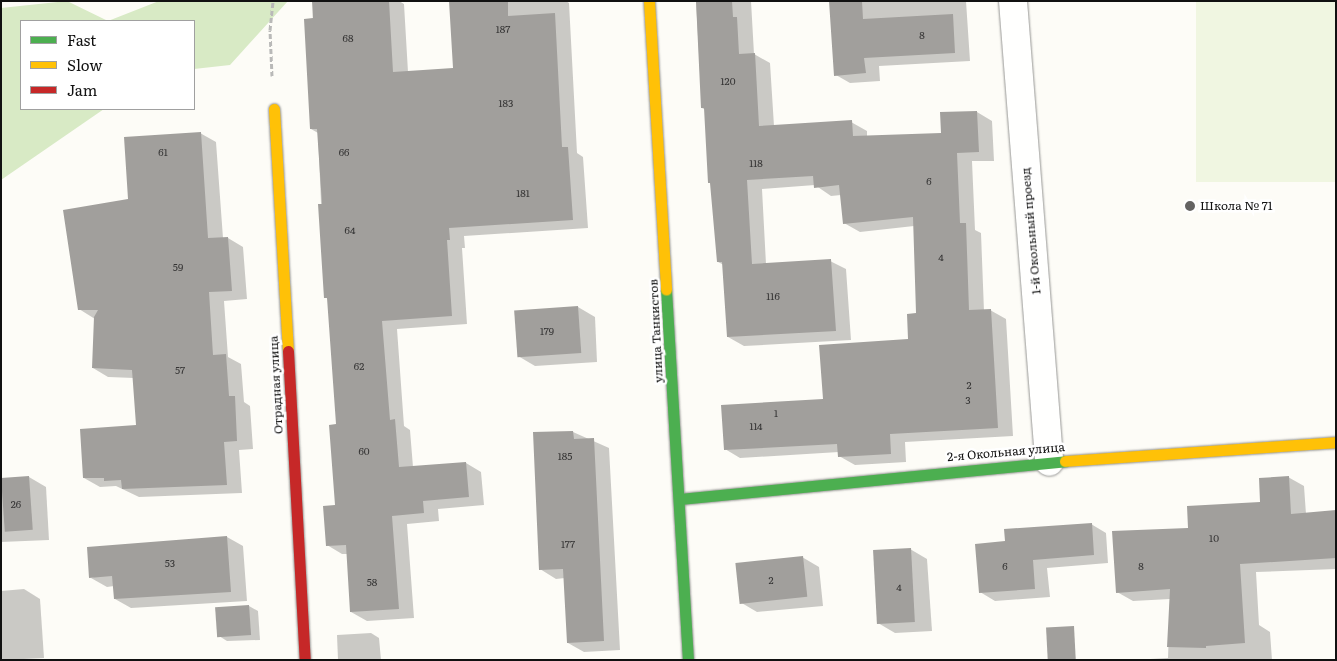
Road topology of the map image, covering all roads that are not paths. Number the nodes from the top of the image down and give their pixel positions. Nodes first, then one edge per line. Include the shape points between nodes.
1 (649, 1) edge
2 (1013, 1) edge
3 (274, 109) road end
4 (1336, 442) edge
5 (1049, 462) junction
6 (680, 499) junction
7 (306, 660) edge
8 (688, 660) edge

1 - 6 street, улица Танкистов
2 - 5 street, 1-й Окольный проезд
3 - 7 street, Отрадная улица
4 - 5 street, 2-я Окольная улица
5 - 6 street, 2-я Окольная улица
6 - 8 street, улица Танкистов

